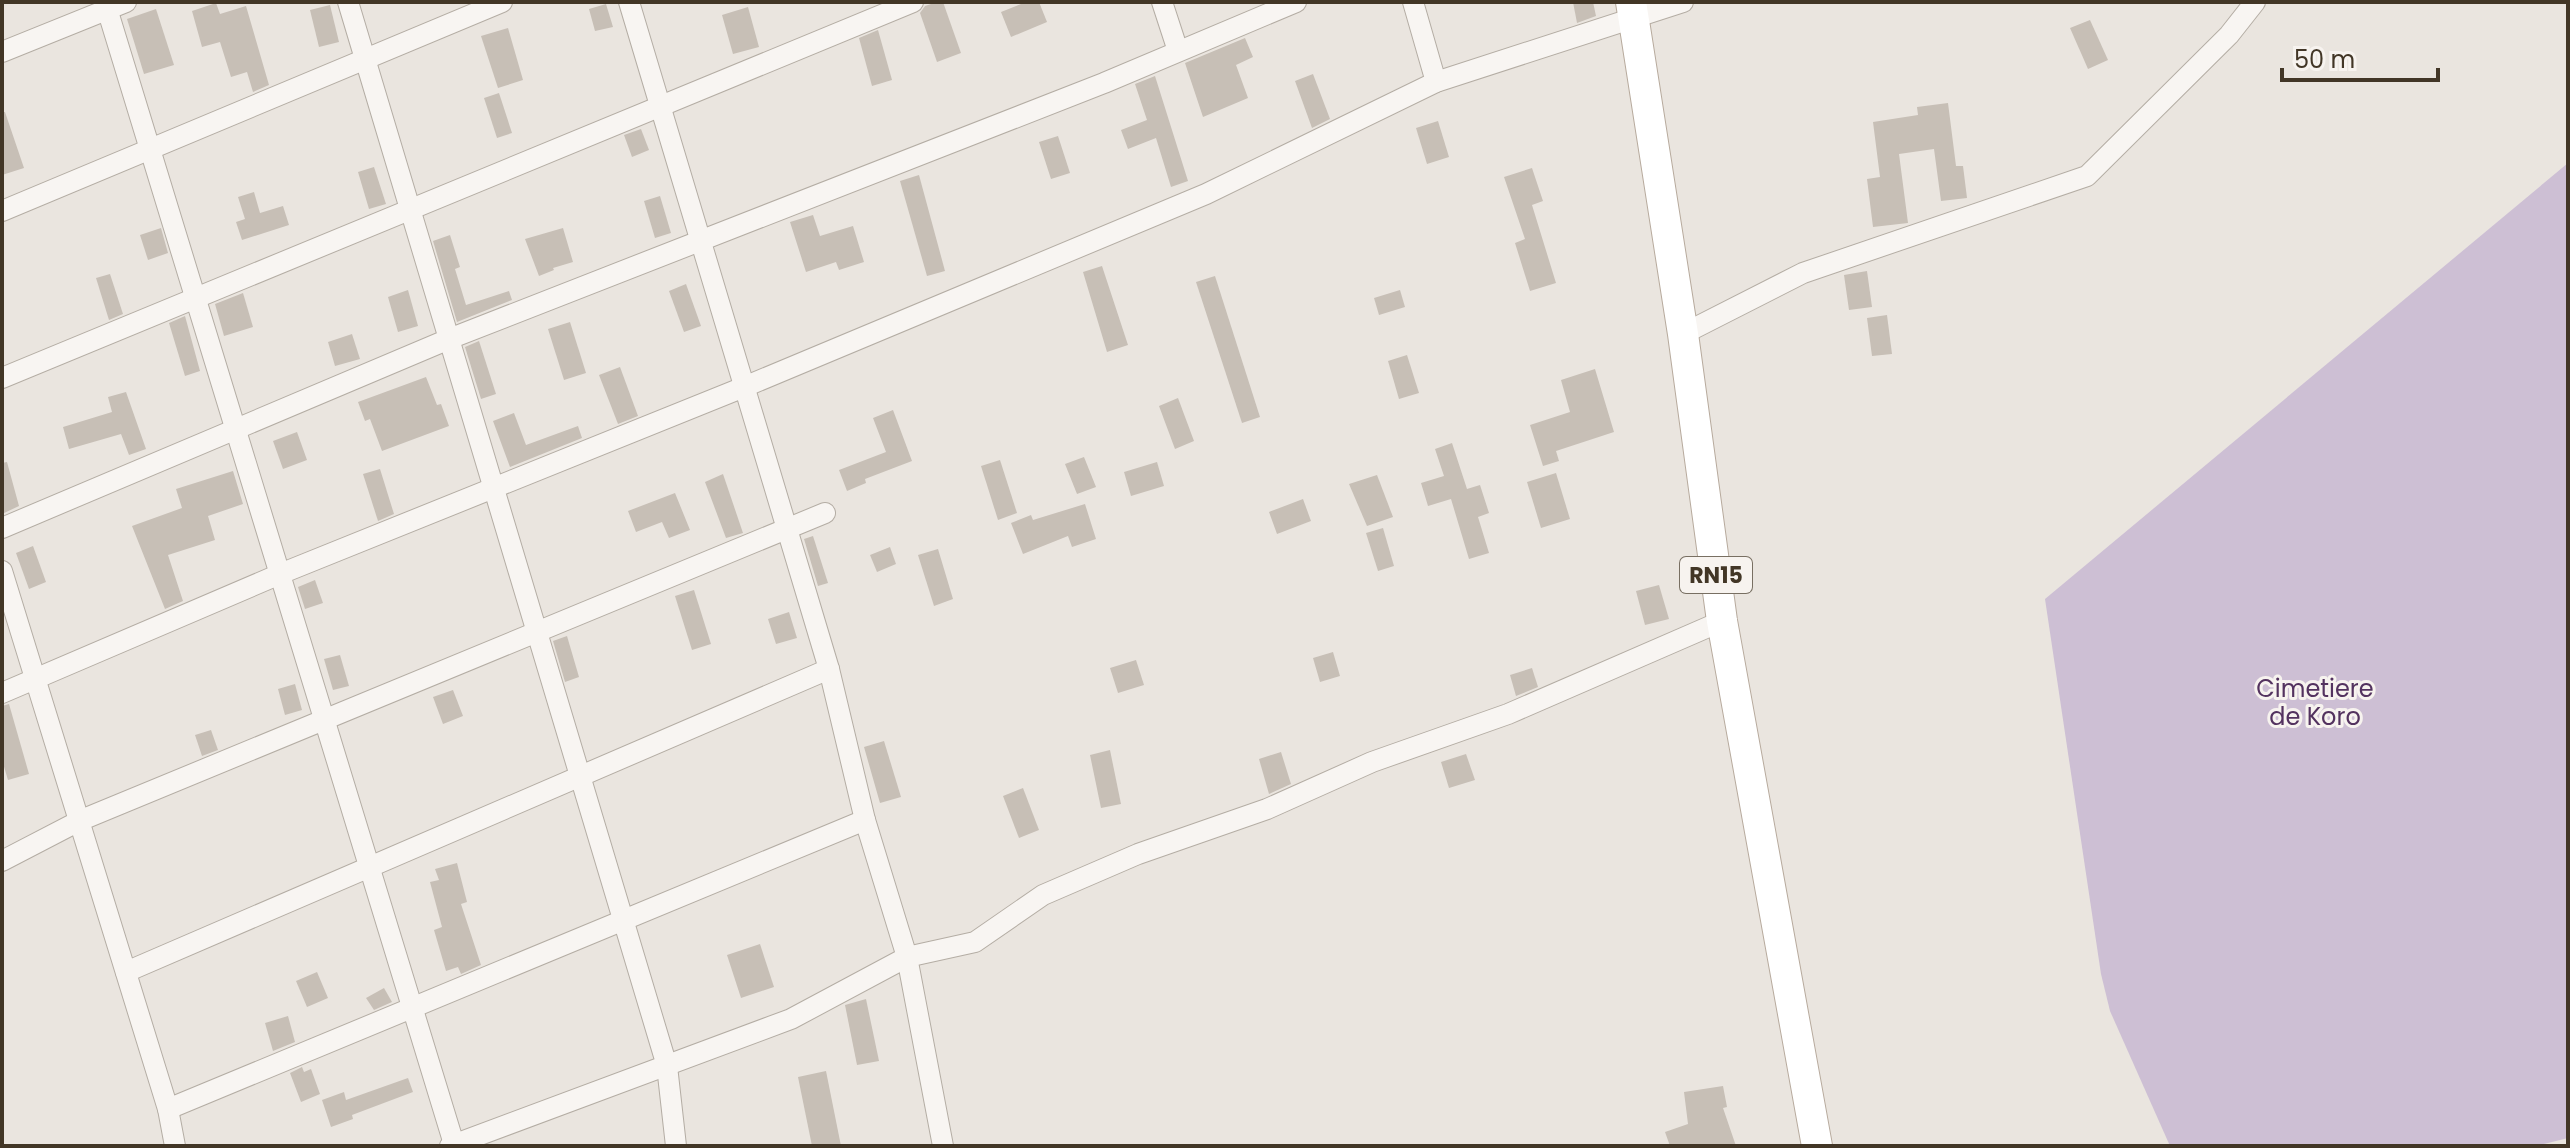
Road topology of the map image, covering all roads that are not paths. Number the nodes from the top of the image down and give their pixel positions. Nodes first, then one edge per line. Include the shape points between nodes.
1 (348, 2) edge
2 (502, 2) edge
3 (629, 2) edge
4 (913, 2) edge
5 (1162, 2) edge
6 (1296, 2) edge
7 (1413, 2) edge
8 (1683, 2) edge
9 (2255, 2) edge
10 (113, 5) edge
11 (1631, 10) edge
12 (1178, 51) junction
13 (2, 52) edge
14 (365, 59) junction
15 (1436, 82) junction
16 (661, 106) junction
17 (150, 149) junction
18 (410, 209) junction
19 (2, 211) edge
20 (702, 240) junction
21 (195, 298) junction
22 (1683, 334) junction
23 (449, 339) junction
24 (2, 378) edge
25 (744, 387) junction
26 (235, 428) junction
27 (494, 487) junction
28 (825, 513) dead end
29 (2, 528) edge
30 (787, 529) junction
31 (2, 571) edge
32 (280, 574) junction
33 (1722, 621) junction
34 (537, 632) junction
35 (829, 669) junction
36 (37, 679) junction
37 (2, 693) edge
38 (324, 720) junction
39 (580, 776) junction
40 (865, 820) junction
41 (79, 821) junction
42 (2, 861) edge
43 (370, 867) junction
44 (623, 920) junction
45 (907, 957) junction
46 (126, 972) junction
47 (412, 1007) junction
48 (667, 1066) junction
49 (168, 1109) junction
50 (452, 1145) edge
51 (175, 1146) edge
52 (676, 1146) edge
53 (943, 1146) edge
54 (1817, 1146) edge

1 - 14 street
2 - 14 street
3 - 16 street
4 - 16 street
5 - 12 street
6 - 12 street
7 - 15 street
8 - 11 street
9 - 22 street via 2229,35 2087,176 1803,273
10 - 13 street
10 - 17 street
11 - 15 street
11 - 22 main road, RN15
12 - 20 street
14 - 17 street
14 - 18 street
15 - 25 street via 1206,194
16 - 18 street
16 - 20 street
17 - 19 street
17 - 21 street
18 - 21 street
18 - 23 street
20 - 23 street
20 - 25 street
21 - 24 street
21 - 26 street
22 - 33 main road, RN15
23 - 26 street
23 - 27 street
25 - 27 street
25 - 30 street
26 - 29 street
26 - 32 street
27 - 32 street
27 - 34 street
28 - 30 street
30 - 34 street
30 - 35 street
31 - 36 street
32 - 36 street
32 - 38 street
33 - 45 street via 1508,714 1138,854 1043,895 975,942
33 - 54 main road, RN15
34 - 38 street
34 - 39 street
35 - 39 street
35 - 40 street
36 - 37 street
36 - 41 street
38 - 41 street
38 - 43 street
39 - 43 street
39 - 44 street
40 - 44 street
40 - 45 street
41 - 42 street
41 - 46 street
43 - 46 street
43 - 47 street
44 - 47 street
44 - 48 street
45 - 48 street via 791,1019
45 - 53 street
46 - 49 street
47 - 49 street
47 - 50 street
48 - 50 street
48 - 52 street
49 - 51 street

